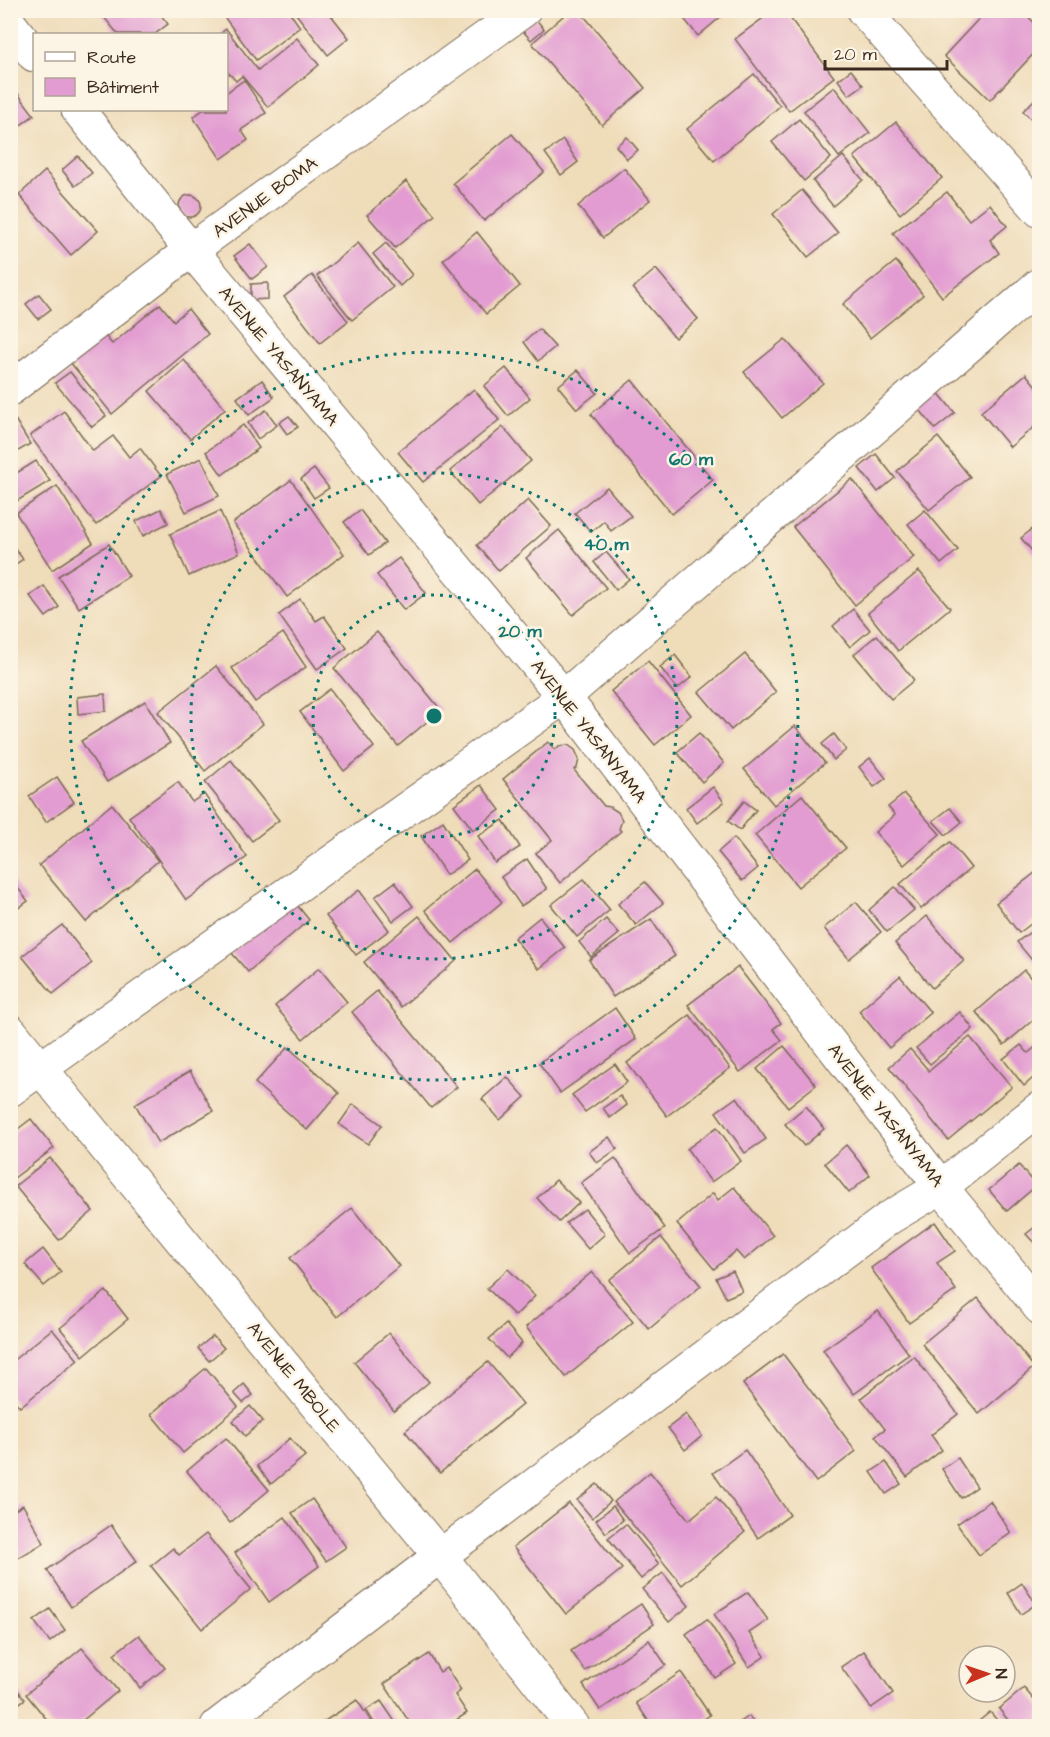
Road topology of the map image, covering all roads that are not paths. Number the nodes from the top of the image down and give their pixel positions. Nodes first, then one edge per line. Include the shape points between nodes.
1 (524, 10) edge
2 (863, 10) edge
3 (10, 24) edge
4 (33, 53) edge
5 (79, 111) edge
6 (1040, 211) edge
7 (190, 250) junction
8 (1040, 284) edge
9 (10, 389) edge
10 (564, 697) junction
11 (10, 1031) edge
12 (41, 1068) junction
13 (10, 1090) edge
14 (1040, 1108) edge
15 (941, 1187) junction
16 (1040, 1308) edge
17 (440, 1556) junction
18 (217, 1726) edge
19 (573, 1726) edge

1 - 7 street, AVENUE BOMA
2 - 6 street
3 - 4 street
5 - 7 street, AVENUE YASANYAMA
7 - 9 street, AVENUE BOMA
7 - 10 street, AVENUE YASANYAMA
8 - 10 street
10 - 12 street
10 - 15 street, AVENUE YASANYAMA
11 - 12 street, AVENUE MBOLE
12 - 13 street
12 - 17 street, AVENUE MBOLE
14 - 15 street
15 - 16 street, AVENUE YASANYAMA
15 - 17 street via 889,1218
17 - 18 street
17 - 19 street, AVENUE MBOLE

